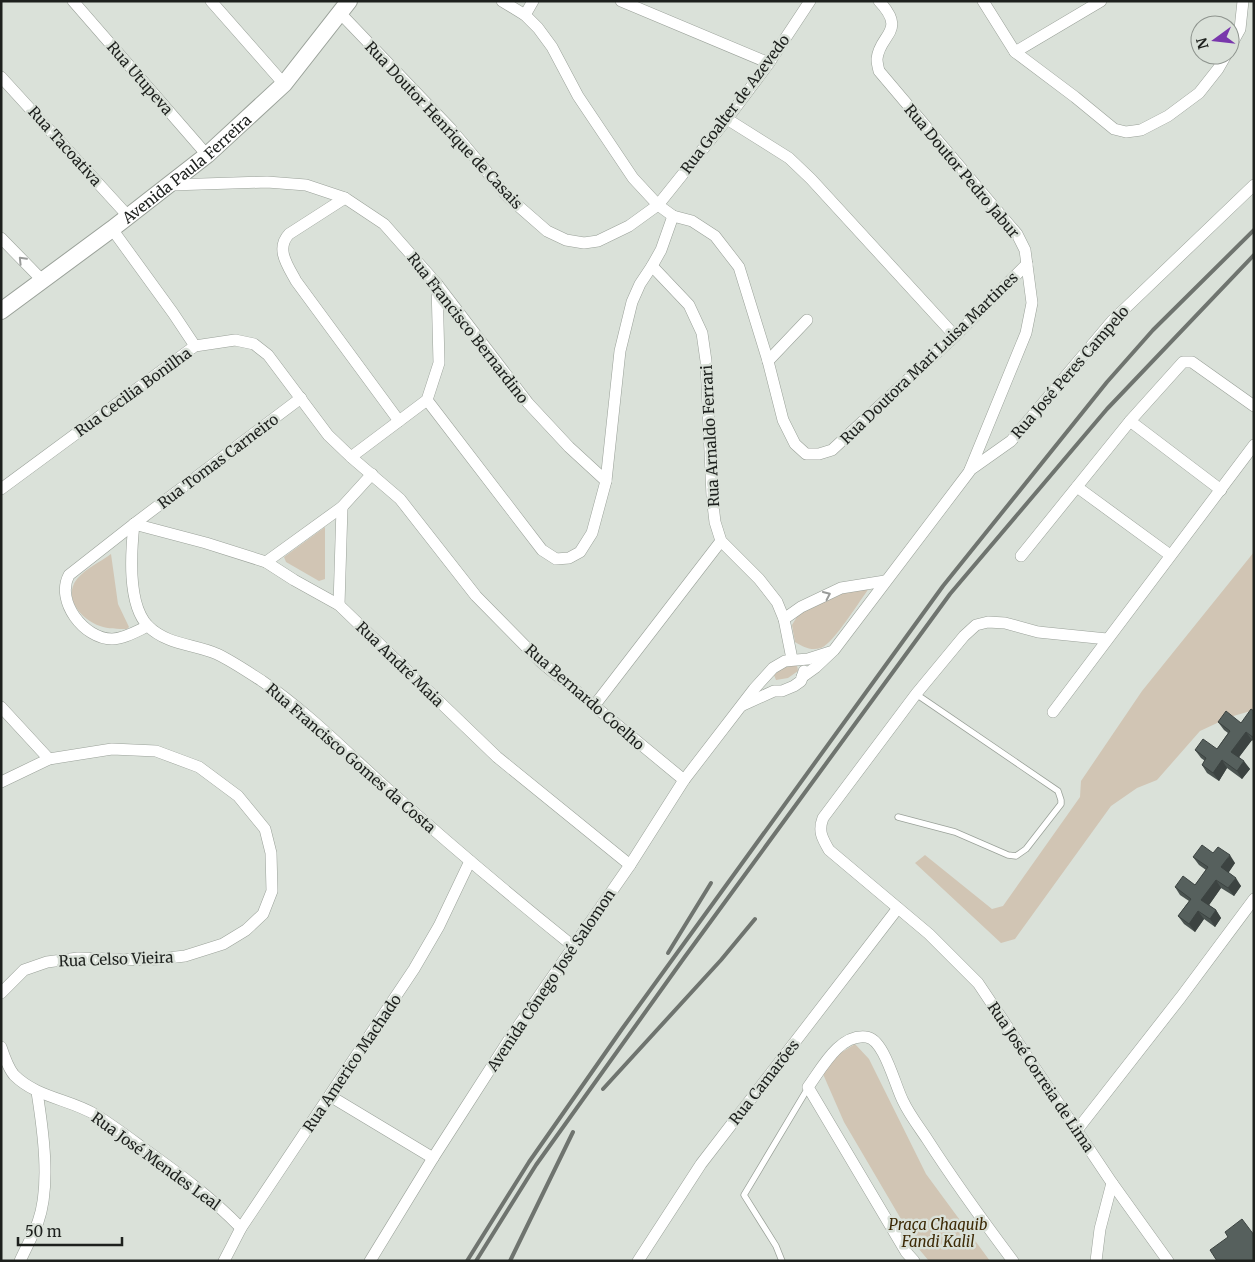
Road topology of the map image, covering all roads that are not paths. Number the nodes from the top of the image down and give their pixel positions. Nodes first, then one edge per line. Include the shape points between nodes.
1 (73, 1) edge
2 (211, 1) edge
3 (502, 1) edge
4 (533, 1) edge
5 (622, 1) edge
6 (810, 1) edge
7 (879, 1) edge
8 (983, 1) edge
9 (1101, 1) edge
10 (1243, 1) edge
11 (344, 7) edge
12 (525, 15) junction
13 (1240, 29) edge
14 (1015, 52) junction
15 (769, 63) junction
16 (1220, 65) edge
17 (1, 76) edge
18 (284, 84) junction
19 (727, 119) junction
20 (207, 155) junction
21 (171, 185) junction
22 (1254, 185) edge
23 (345, 198) junction
24 (658, 205) junction
25 (128, 216) junction
26 (672, 216) junction
27 (112, 229) junction
28 (1, 238) edge
29 (1027, 264) junction
30 (652, 266) junction
31 (43, 281) junction
32 (437, 284) junction
33 (1, 311) edge
34 (807, 320) dead end
35 (955, 336) junction
36 (195, 346) junction
37 (768, 361) junction
38 (301, 398) junction
39 (427, 400) junction
40 (1254, 406) edge
41 (1130, 420) junction
42 (399, 421) junction
43 (1254, 445) edge
44 (351, 457) junction
45 (969, 472) junction
46 (372, 474) junction
47 (606, 481) junction
48 (1077, 487) junction
49 (1, 489) edge
50 (1221, 490) junction
51 (342, 507) junction
52 (134, 524) junction
53 (721, 541) junction
54 (1170, 555) junction
55 (1021, 556) dead end
56 (266, 562) junction
57 (885, 581) junction
58 (339, 605) junction
59 (784, 619) junction
60 (148, 626) junction
61 (1107, 640) junction
62 (834, 650) junction
63 (794, 659) junction
64 (769, 672) junction
65 (802, 677) junction
66 (774, 691) junction
67 (916, 694) junction
68 (1, 706) edge
69 (594, 706) junction
70 (742, 706) junction
71 (1053, 712) dead end
72 (49, 760) junction
73 (684, 780) junction
74 (1, 782) edge
75 (898, 817) dead end
76 (470, 860) junction
77 (630, 865) junction
78 (1254, 900) edge
79 (898, 908) junction
80 (573, 946) junction
81 (1, 992) edge
82 (1, 1048) edge
83 (808, 1087) junction
84 (37, 1092) junction
85 (330, 1096) junction
86 (1077, 1130) junction
87 (432, 1158) junction
88 (1112, 1183) junction
89 (241, 1228) junction
90 (20, 1261) edge
91 (224, 1261) edge
92 (370, 1261) edge
93 (638, 1261) edge
94 (782, 1261) edge
95 (914, 1261) edge
96 (1013, 1261) edge
97 (1096, 1261) edge
98 (1168, 1261) edge

1 - 20 street, Rua Utupeva
2 - 18 street
3 - 12 street, Rua Doutora Mari Luisa Martines
4 - 12 street
5 - 15 street
6 - 15 street, Rua Goalter de Azevedo
7 - 29 street, Rua Doutor Pedro Jabur via 892,25 892,31 879,49 879,71 1017,234
8 - 14 street
9 - 14 street
10 - 13 street
11 - 18 main road, Avenida Paula Ferreira
11 - 24 street, Rua Doutor Henrique de Casais via 508,197 548,231 566,240 598,241 629,226
12 - 24 street, Rua Doutora Mari Luisa Martines via 552,47 578,96 633,178
14 - 16 street via 1114,129 1126,132 1141,130 1168,116 1199,93
15 - 19 street, Rua Goalter de Azevedo
17 - 25 street, Rua Tacoativa
18 - 20 main road, Avenida Paula Ferreira
19 - 24 street, Rua Goalter de Azevedo
19 - 35 street via 789,158
20 - 21 main road, Avenida Paula Ferreira
21 - 23 street, Rua Francisco Bernardino via 267,182 306,185
21 - 25 main road, Avenida Paula Ferreira
22 - 45 street, Rua José Peres Campelo via 1112,321 1011,441
23 - 32 street, Rua Francisco Bernardino via 384,224
23 - 42 street via 289,234 282,246 283,256 296,281
24 - 26 street, Rua Doutora Mari Luisa Martines
25 - 27 main road, Avenida Paula Ferreira
26 - 30 street
26 - 37 street, Rua Doutora Mari Luisa Martines via 692,221 715,236 739,267
27 - 31 main road, Avenida Paula Ferreira
27 - 36 street
31 -> 28 street
29 - 35 street, Rua Doutora Mari Luisa Martines
29 - 45 street, Rua Doutor Pedro Jabur via 1032,303 1026,333
30 - 47 street via 632,302 620,351
30 - 53 street, Rua Arnaldo Ferrari via 689,304 702,333 712,496
31 - 33 main road, Avenida Paula Ferreira
32 - 39 street via 439,363
32 - 47 street, Rua Francisco Bernardino via 528,403
34 - 37 street
35 - 37 street, Rua Doutora Mari Luisa Martines via 832,450 819,454 806,454 795,444 783,420
36 - 38 street, Rua Cecilia Bonilha via 235,340 254,344 268,355
36 - 49 street, Rua Cecilia Bonilha
38 - 44 street, Rua Cecilia Bonilha via 328,435
38 - 52 street, Rua Tomas Carneiro
39 - 42 street
39 - 47 street via 542,550 556,559 569,558 580,552 592,532
40 - 41 street via 1187,361 1178,366
41 - 48 street
41 - 50 street
42 - 44 street
43 - 50 street
44 - 46 street, Rua Cecilia Bonilha
45 - 57 street, Rua Doutor Pedro Jabur
46 - 51 street
46 - 69 street, Rua Bernardo Coelho via 400,499 476,596 540,662
48 - 54 street
48 - 55 street
50 - 54 street
51 - 56 street
51 - 58 street
52 - 56 street, Rua André Maia
52 - 60 street via 133,583 141,616
52 - 60 street, Rua Tomas Carneiro via 69,576 64,590 75,617 89,631 101,637 112,639
53 - 59 street, Rua Arnaldo Ferrari via 759,579 777,602
53 - 69 street
54 - 61 street
56 - 58 street, Rua André Maia
59 -> 57 street via 842,588
57 - 62 street, Rua Doutor Pedro Jabur
58 - 77 street, Rua André Maia via 497,757
59 - 63 street, Rua Arnaldo Ferrari
60 - 76 street, Rua Francisco Gomes da Costa via 172,641 217,654 263,682 309,718
61 - 67 street via 988,622 976,626 964,636
61 - 71 street
62 - 63 street
62 - 65 street, Rua Doutor Pedro Jabur
63 - 64 street via 778,664
63 - 65 street via 802,665
64 - 66 street via 769,684
64 - 70 street, Avenida Cônego José Salomon
65 - 66 street via 787,689
66 - 70 street, Avenida Cônego José Salomon
67 - 75 lane via 1058,791 1061,804 1026,849 1016,856 1008,856 955,832
67 - 79 street, Rua José Correia de Lima via 823,818 819,828 829,850
68 - 72 street
69 - 73 street, Rua Bernardo Coelho
70 - 73 street, Avenida Cônego José Salomon
72 - 74 street, Rua Celso Vieira
72 - 81 street, Rua Celso Vieira via 112,749 156,751 199,767 238,796 264,829 271,853 272,891 264,914 223,944 185,956 150,960 78,958 46,962 24,970
73 - 77 street, Avenida Cônego José Salomon
76 - 80 street, Rua Francisco Gomes da Costa
76 - 85 street, Rua Americo Machado via 439,926 414,969
77 - 80 street, Avenida Cônego José Salomon
78 - 86 street
79 - 86 street, Rua José Correia de Lima via 929,934 978,984
79 - 93 street, Rua Camarões via 701,1164
80 - 87 street, Avenida Cônego José Salomon
82 - 84 street via 13,1074
83 - 94 lane via 744,1195
83 - 95 street
83 - 96 street via 836,1049 856,1038 874,1039 882,1050 903,1101 953,1180
84 - 89 street, Rua José Mendes Leal via 95,1114 195,1185
84 - 90 street via 45,1187 38,1221
85 - 87 street
85 - 89 street, Rua Americo Machado
86 - 88 street, Rua José Correia de Lima
87 - 92 street, Avenida Cônego José Salomon
88 - 97 street via 1100,1229
88 - 98 street, Rua José Correia de Lima
89 - 91 street, Rua Americo Machado

